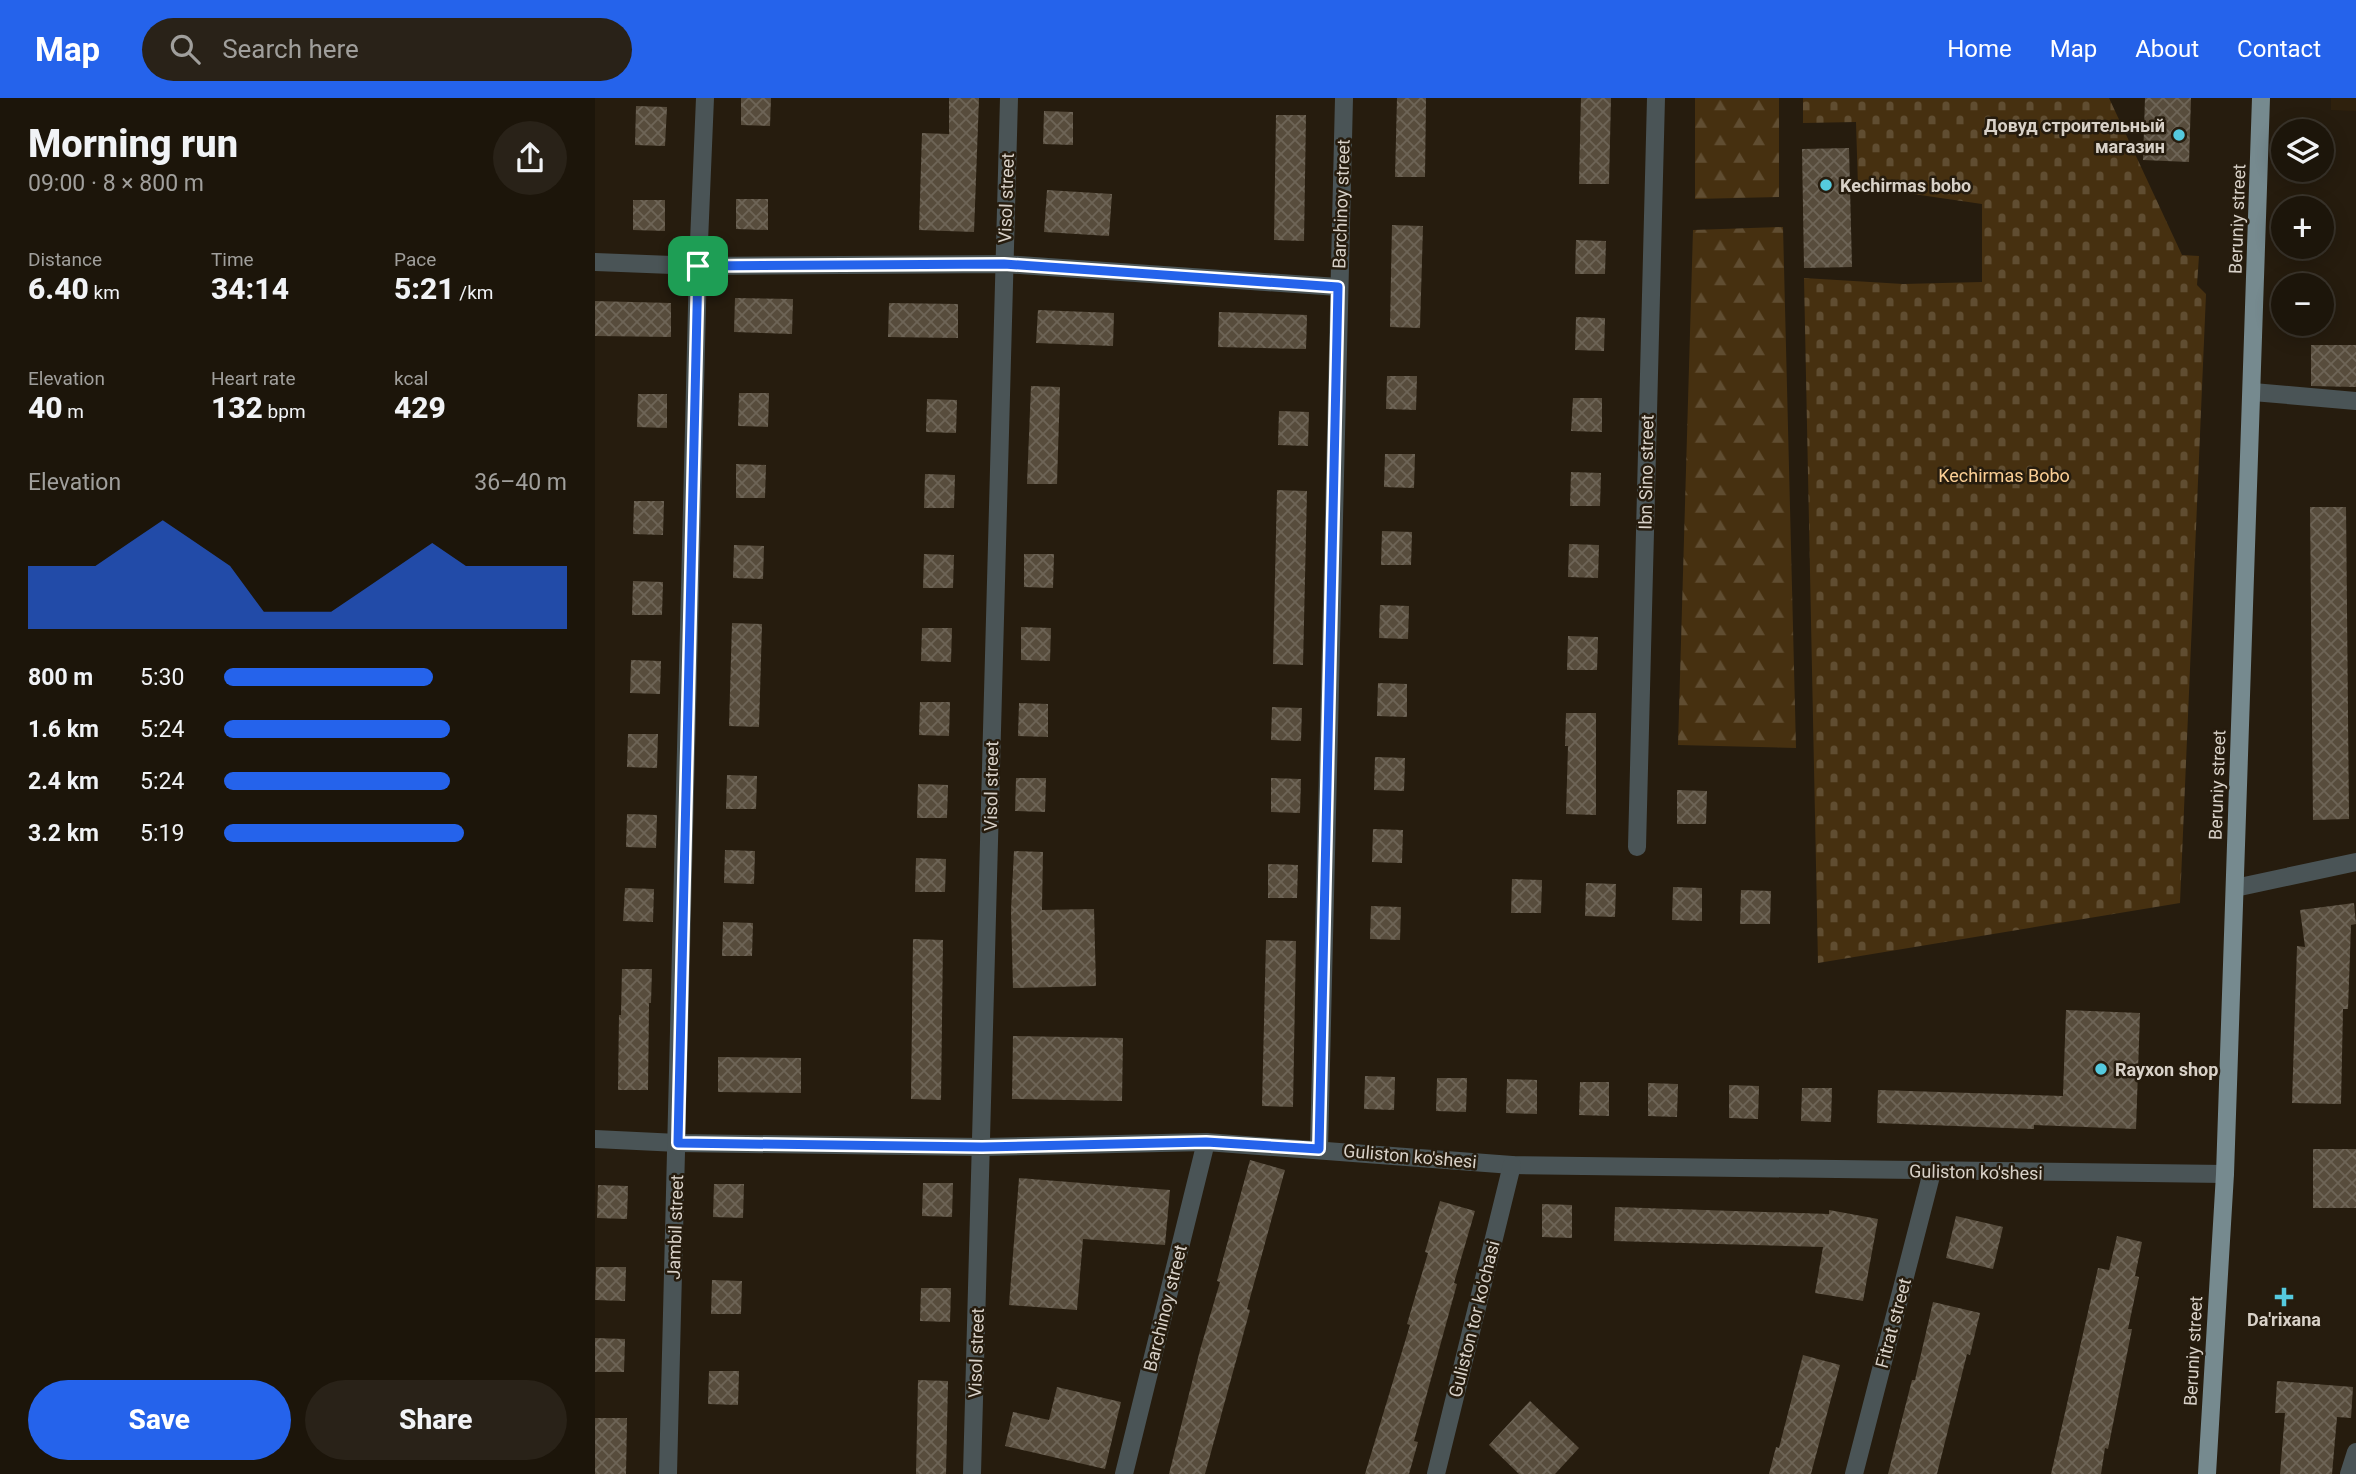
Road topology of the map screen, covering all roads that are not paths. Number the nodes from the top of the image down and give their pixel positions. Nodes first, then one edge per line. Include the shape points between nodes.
1 (705, 98) edge
2 (1009, 98) edge
3 (1344, 98) edge
4 (1656, 98) edge
5 (2261, 98) edge
6 (595, 262) edge
7 (1004, 264) junction
8 (698, 266) junction
9 (1338, 287) junction
10 (2253, 392) junction
11 (2356, 401) edge
12 (1637, 847) dead end
13 (2356, 862) edge
14 (2235, 888) junction
15 (595, 1139) edge
16 (1206, 1142) junction
17 (678, 1143) junction
18 (982, 1147) junction
19 (1319, 1149) junction
20 (1512, 1165) junction
21 (1932, 1172) junction
22 (2225, 1174) junction
23 (2356, 1452) edge
24 (668, 1474) edge
25 (972, 1474) edge
26 (1123, 1474) edge
27 (1436, 1474) edge
28 (1854, 1474) edge
29 (2207, 1474) edge
30 (2349, 1474) edge

1 - 8 street, Jambil street
2 - 7 street, Visol street
3 - 9 street, Barchinoy street
4 - 12 street, Ibn Sino street
5 - 10 main road, Beruniy street
6 - 8 street
7 - 8 street
7 - 9 street
7 - 18 street, Visol street
8 - 17 street, Jambil street
9 - 19 street, Barchinoy street
10 - 11 street
10 - 14 main road, Beruniy street
13 - 14 street
14 - 22 main road, Beruniy street
15 - 17 street, Guliston ko'shesi
16 - 18 street, Guliston ko'shesi
16 - 19 street, Guliston ko'shesi
16 - 26 street, Barchinoy street
17 - 18 street, Guliston ko'shesi
17 - 24 street, Jambil street
18 - 25 street, Visol street
19 - 20 street, Guliston ko'shesi
20 - 21 street, Guliston ko'shesi
20 - 27 street, Guliston tor ko'chasi
21 - 22 street, Guliston ko'shesi
21 - 28 street, Fitrat street
22 - 29 main road, Beruniy street
23 - 30 street

